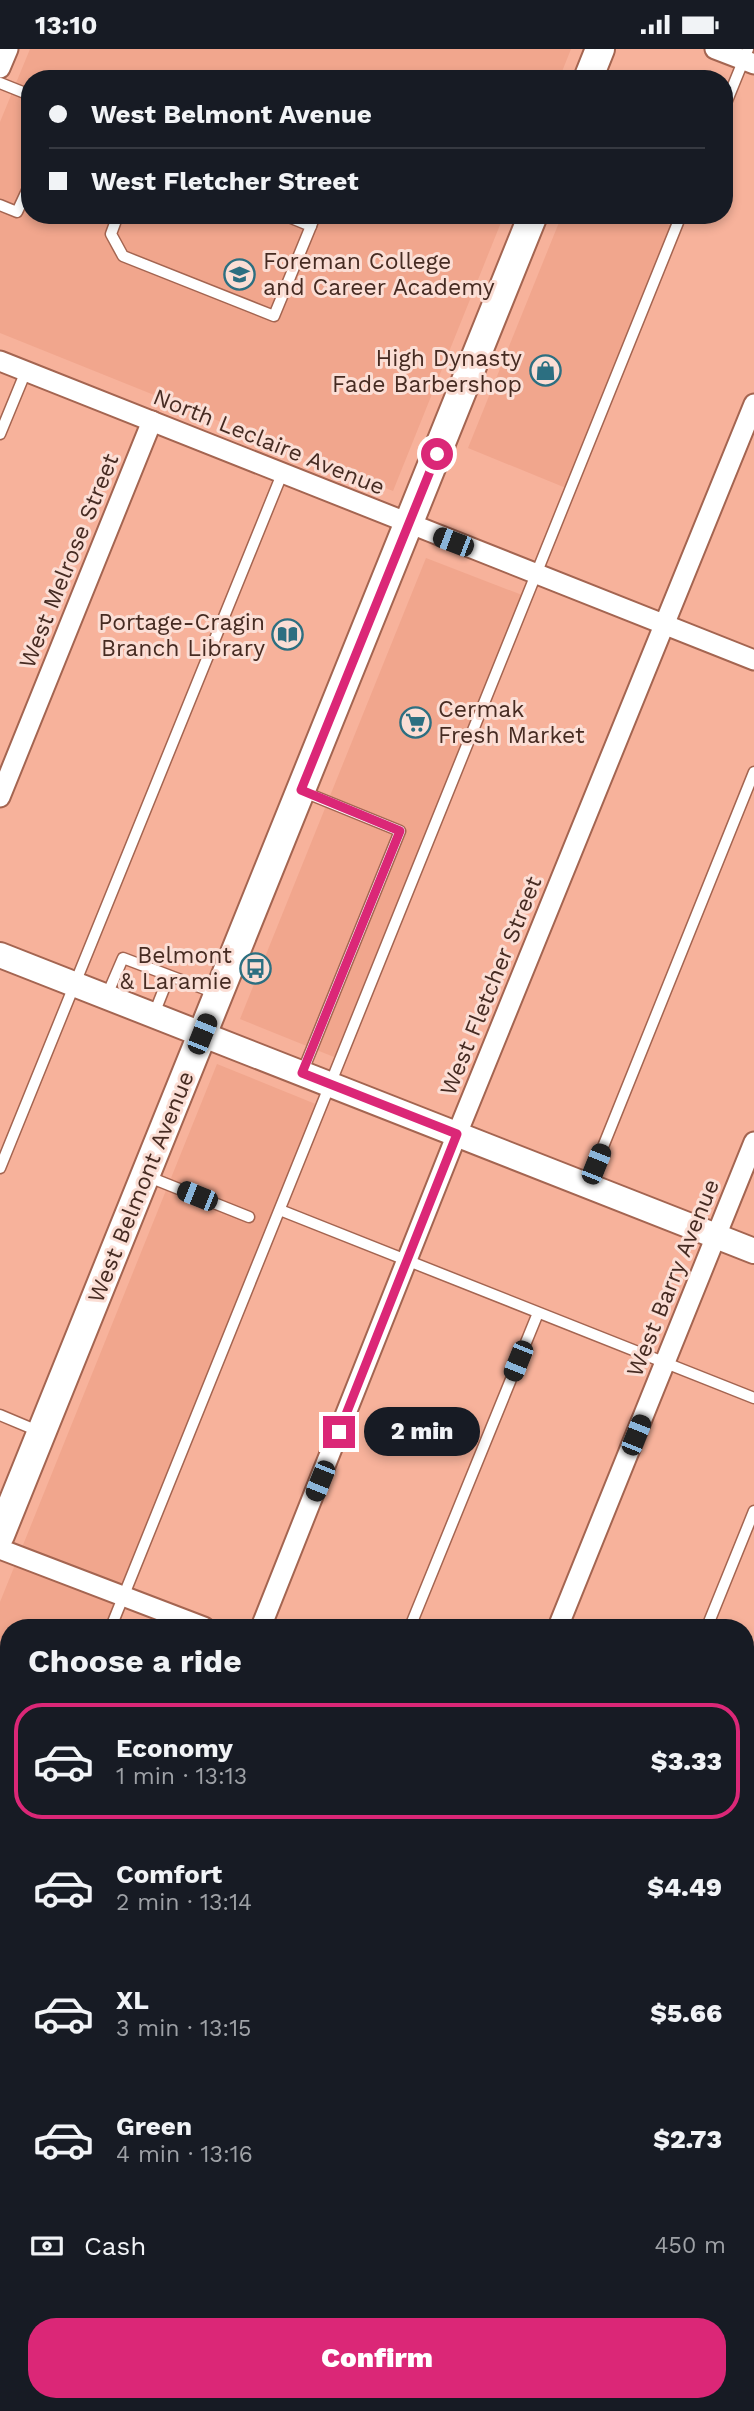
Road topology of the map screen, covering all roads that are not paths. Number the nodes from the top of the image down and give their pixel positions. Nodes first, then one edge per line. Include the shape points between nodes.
1 (8, 49) edge
2 (600, 49) edge
3 (715, 49) edge
4 (749, 58) edge
5 (0, 68) edge
6 (592, 70) edge
7 (0, 83) edge
8 (733, 90) edge
9 (21, 91) edge
10 (21, 203) edge
11 (0, 205) edge
12 (115, 224) edge
13 (311, 224) edge
14 (529, 224) edge
15 (677, 224) edge
16 (0, 361) edge
17 (26, 371) junction
18 (754, 404) edge
19 (152, 421) junction
20 (0, 434) edge
21 (282, 474) junction
22 (408, 524) junction
23 (536, 575) junction
24 (664, 625) junction
25 (754, 660) edge
26 (754, 772) edge
27 (301, 790) junction
28 (0, 797) edge
29 (0, 955) edge
30 (169, 976) junction
31 (75, 984) junction
32 (218, 994) junction
33 (107, 997) junction
34 (153, 1016) junction
35 (202, 1034) junction
36 (302, 1073) junction
37 (331, 1084) junction
38 (457, 1134) junction
39 (754, 1142) edge
40 (0, 1168) edge
41 (145, 1175) junction
42 (588, 1185) junction
43 (280, 1210) junction
44 (249, 1217) dead end
45 (716, 1236) junction
46 (754, 1251) edge
47 (407, 1261) junction
48 (538, 1313) junction
49 (664, 1363) junction
50 (754, 1398) edge
51 (0, 1415) edge
52 (41, 1432) junction
53 (754, 1511) edge
54 (0, 1535) edge
55 (0, 1549) edge
56 (124, 1596) junction
57 (114, 1619) edge
58 (183, 1619) edge
59 (264, 1619) edge
60 (413, 1619) edge
61 (561, 1619) edge
62 (709, 1619) edge

1 - 5 street
2 - 6 main road
3 - 4 street
4 - 8 lane
7 - 9 lane
10 - 11 lane via 17,212
12 - 13 lane via 111,234 123,256 274,316
14 - 22 main road, West Belmont Avenue
15 - 23 lane
16 - 17 street, North Leclaire Avenue
17 - 19 street, North Leclaire Avenue
17 - 20 lane
18 - 24 street, West Fletcher Street
19 - 21 street, North Leclaire Avenue
19 - 28 street, West Melrose Street
21 - 22 street, North Leclaire Avenue
21 - 31 lane
22 - 23 street, North Leclaire Avenue
22 - 27 main road, West Belmont Avenue
23 - 24 street, North Leclaire Avenue
23 - 37 lane
24 - 25 street, North Leclaire Avenue
24 - 38 street, West Fletcher Street
26 - 42 lane
27 - 32 main road, West Belmont Avenue
27 - 36 lane via 400,831
29 - 31 street
30 - 32 lane
30 - 33 lane via 123,957
30 - 34 lane
31 - 33 street
31 - 40 lane
32 - 35 main road, West Belmont Avenue
33 - 34 street
34 - 35 street
35 - 36 street
35 - 41 main road, West Belmont Avenue
36 - 37 street
37 - 38 street
37 - 43 lane
38 - 42 street
38 - 47 street, West Fletcher Street
39 - 45 street, West Barry Avenue
41 - 44 lane
41 - 52 main road, West Belmont Avenue
42 - 45 street
43 - 47 lane
43 - 56 lane
45 - 46 street
45 - 49 street, West Barry Avenue
47 - 48 lane
47 - 59 street, West Fletcher Street
48 - 49 lane
48 - 60 lane
49 - 50 lane
49 - 61 street, West Barry Avenue
51 - 52 lane
52 - 54 main road, West Belmont Avenue via 12,1493
53 - 62 lane
55 - 56 street
56 - 57 lane
56 - 58 street

